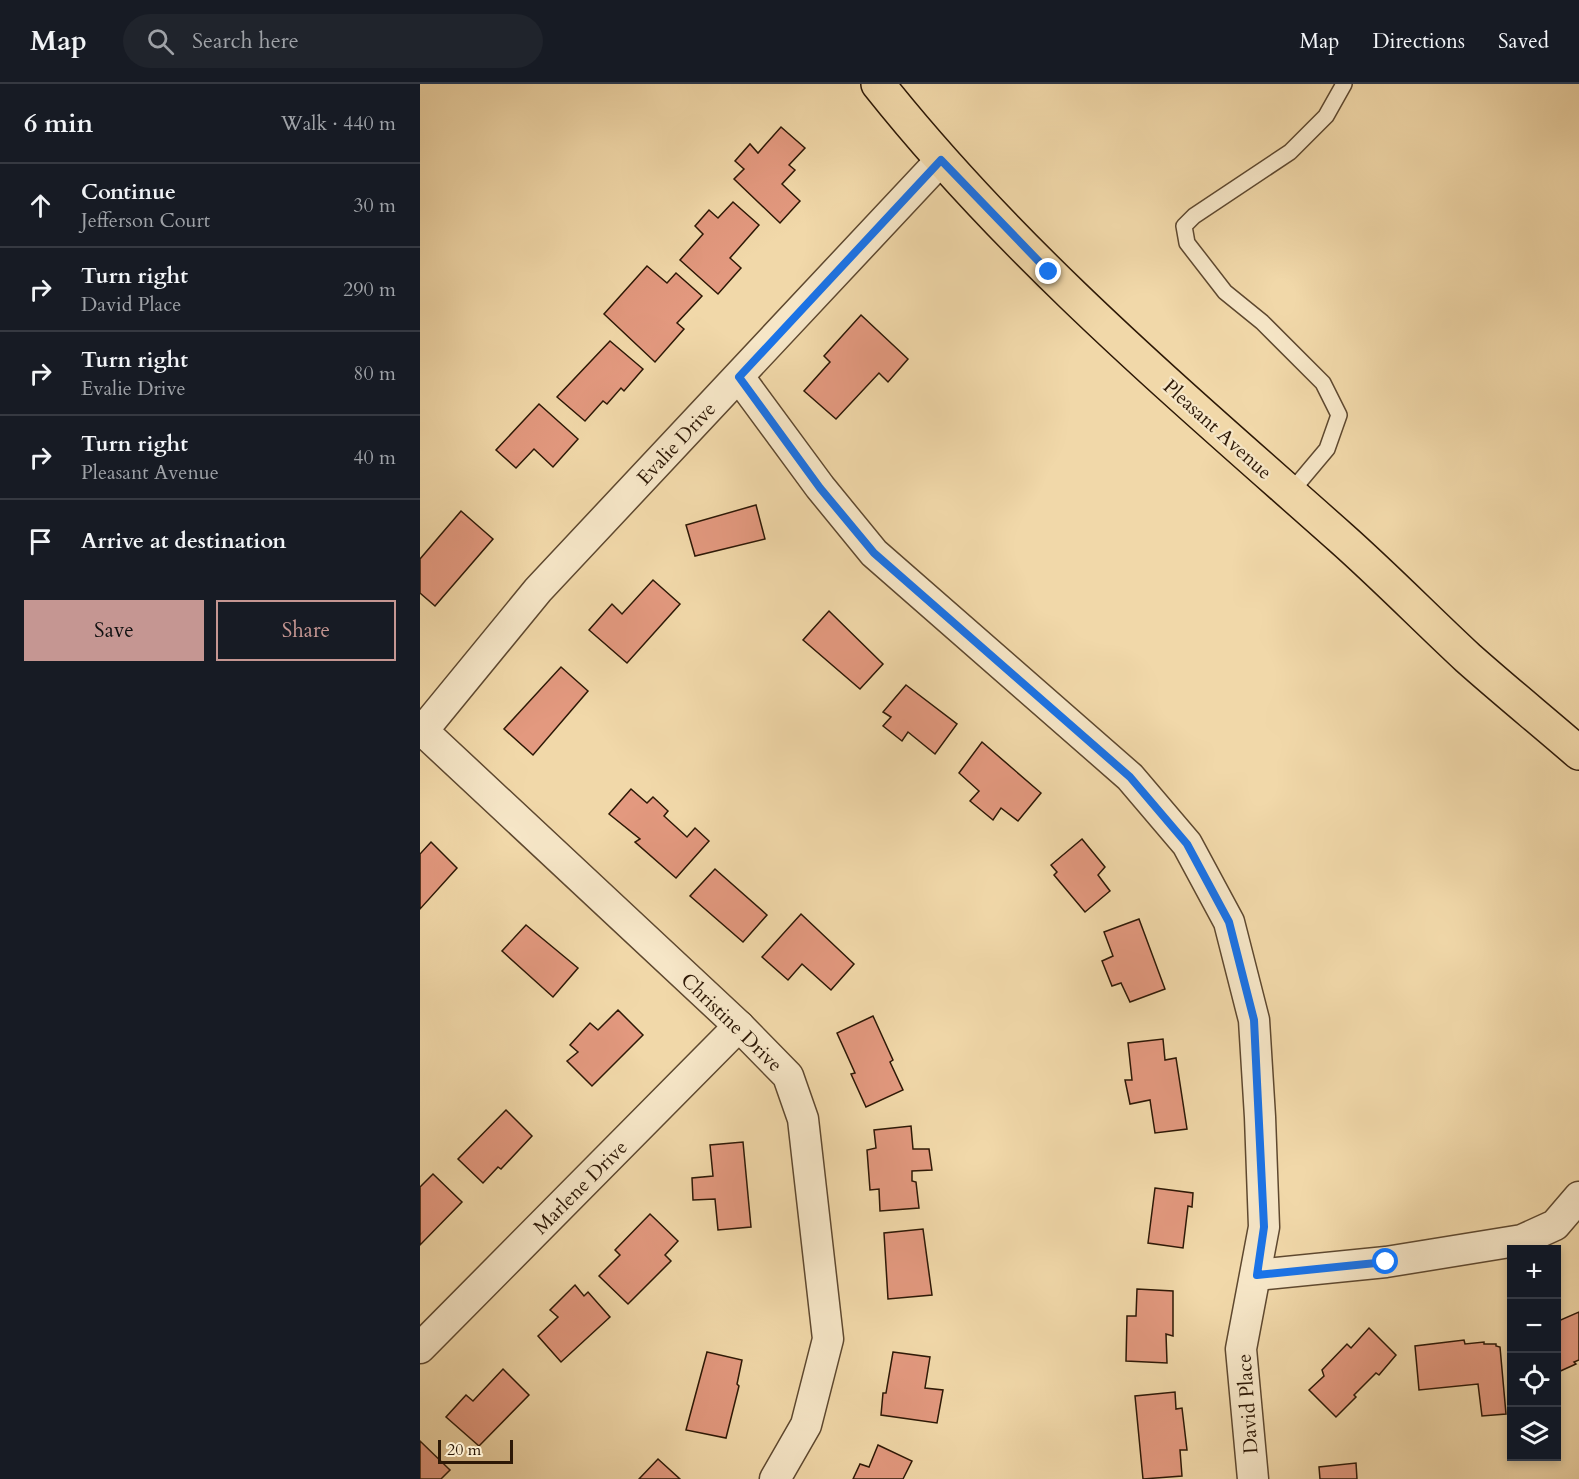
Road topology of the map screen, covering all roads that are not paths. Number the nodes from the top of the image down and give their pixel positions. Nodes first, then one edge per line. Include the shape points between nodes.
1 (878, 84) edge
2 (1344, 84) edge
3 (941, 160) junction
4 (739, 377) junction
5 (1290, 493) junction
6 (421, 732) edge
7 (1579, 753) edge
8 (739, 1026) junction
9 (1579, 1197) edge
10 (1257, 1275) junction
11 (420, 1348) edge
12 (775, 1479) edge
13 (1253, 1479) edge

1 - 3 main road, Pleasant Avenue
2 - 5 lane via 1326,116 1290,152 1184,226 1187,243 1225,292 1262,322 1323,383 1339,415 1327,449
3 - 4 street, Evalie Drive
3 - 5 main road, Pleasant Avenue via 1049,272 1190,406
4 - 6 street, Evalie Drive via 538,590
4 - 10 street, David Place via 820,488 874,553 1130,777 1187,844 1229,922 1254,1020 1264,1227
5 - 7 main road, Pleasant Avenue via 1470,659
6 - 8 street, Christine Drive
8 - 11 street, Marlene Drive
8 - 12 street, Christine Drive via 788,1076 803,1119 828,1339 806,1425
9 - 10 street via 1555,1225 1522,1240 1386,1262
10 - 13 street, David Place via 1241,1349

